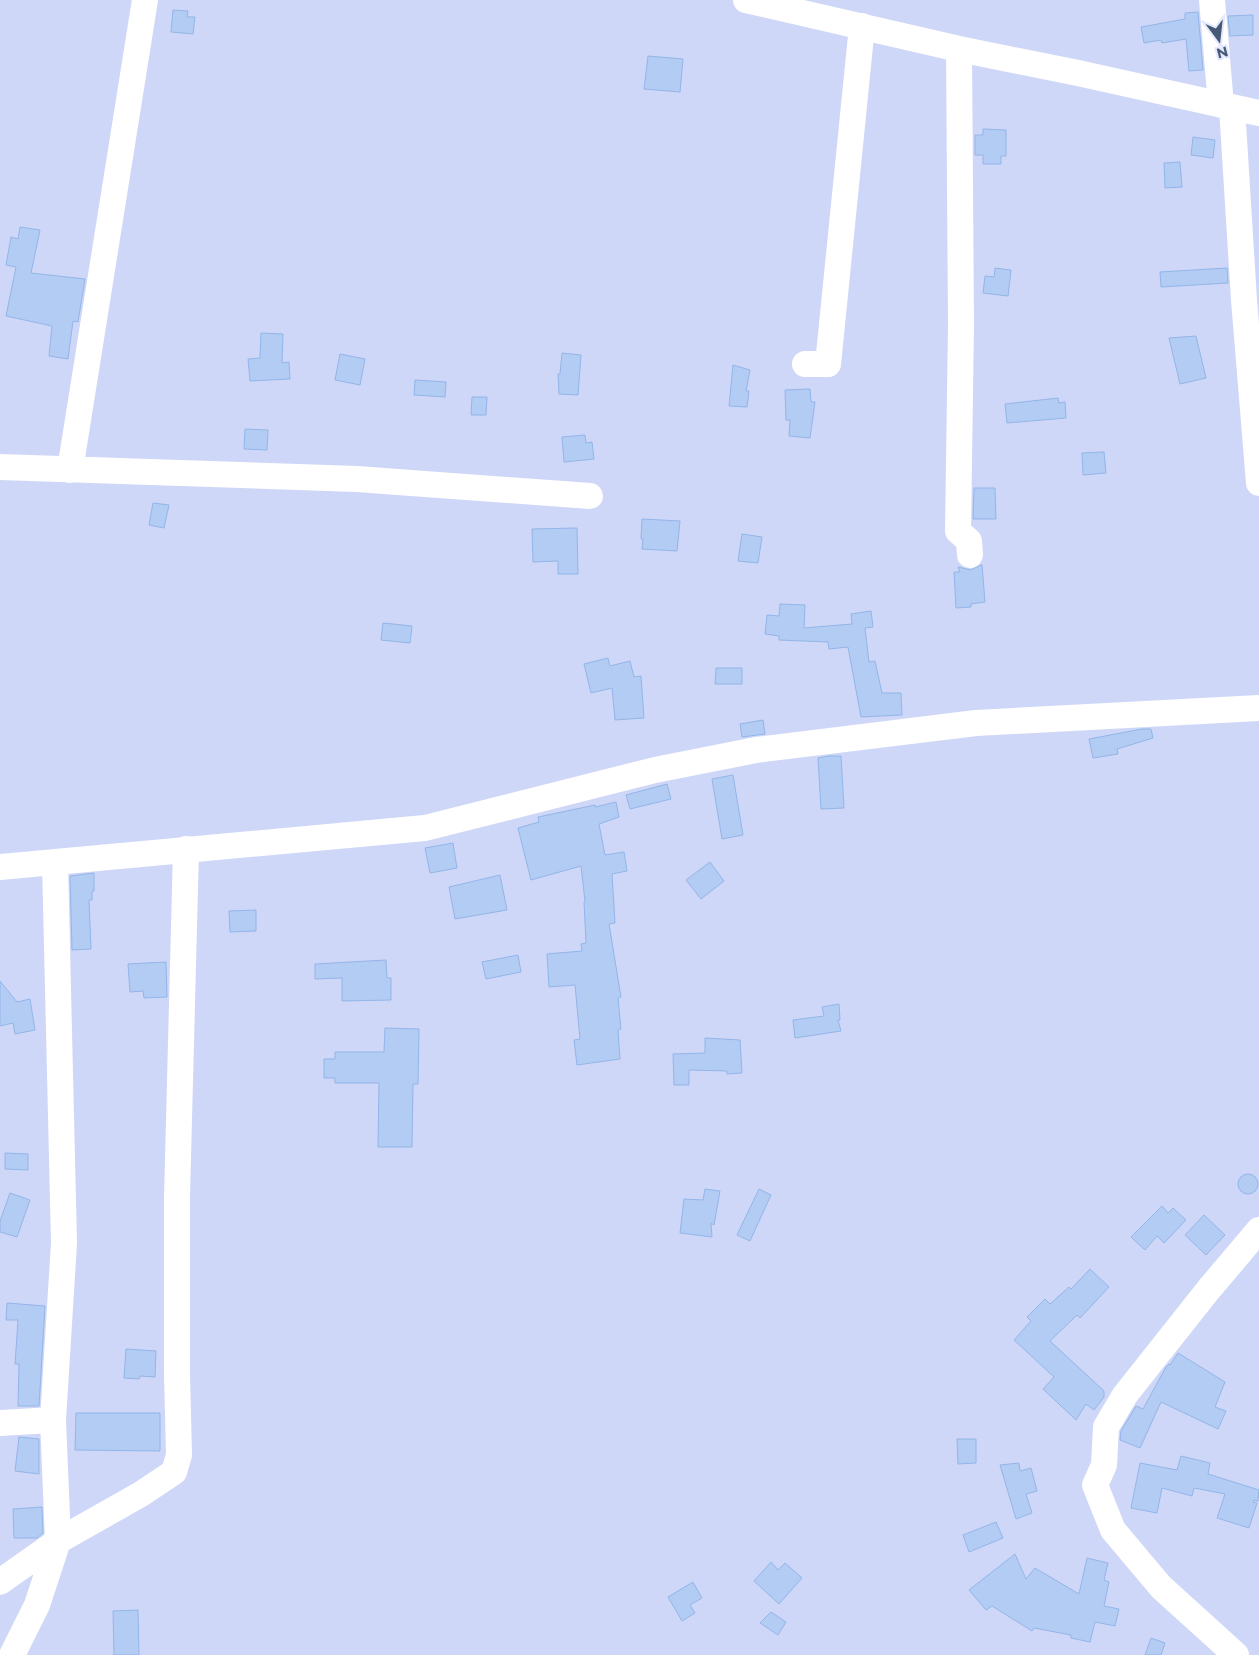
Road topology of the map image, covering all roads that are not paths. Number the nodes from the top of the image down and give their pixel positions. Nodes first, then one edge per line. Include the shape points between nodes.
1 (145, 0) edge
2 (746, 0) edge
3 (1212, 0) edge
4 (848, 16) edge
5 (959, 49) junction
6 (1226, 106) junction
7 (1259, 113) edge
8 (805, 364) dead end
9 (0, 467) edge
10 (70, 470) junction
11 (1259, 483) edge
12 (590, 496) dead end
13 (970, 554) dead end
14 (1259, 708) edge
15 (186, 849) junction
16 (55, 862) junction
17 (0, 867) edge
18 (1259, 1230) edge
19 (53, 1420) junction
20 (0, 1423) edge
21 (58, 1541) junction
22 (0, 1582) edge
23 (12, 1655) edge
24 (1236, 1655) edge

1 - 10 street
2 - 4 street
3 - 6 street
4 - 5 street
4 - 8 street via 828,364
5 - 6 street
5 - 13 street via 961,324 958,531 969,541
6 - 7 street
6 - 11 street
9 - 10 street
10 - 12 street via 357,479
14 - 15 street via 976,723 756,750 656,770 425,828
15 - 16 street
15 - 21 street via 176,1197 179,1455 174,1472
16 - 17 street
16 - 19 street via 64,1243
18 - 24 street via 1209,1288 1126,1395 1106,1427 1104,1464 1095,1485 1113,1530 1161,1587
19 - 20 street
19 - 21 street
21 - 22 street
21 - 23 street via 37,1605

